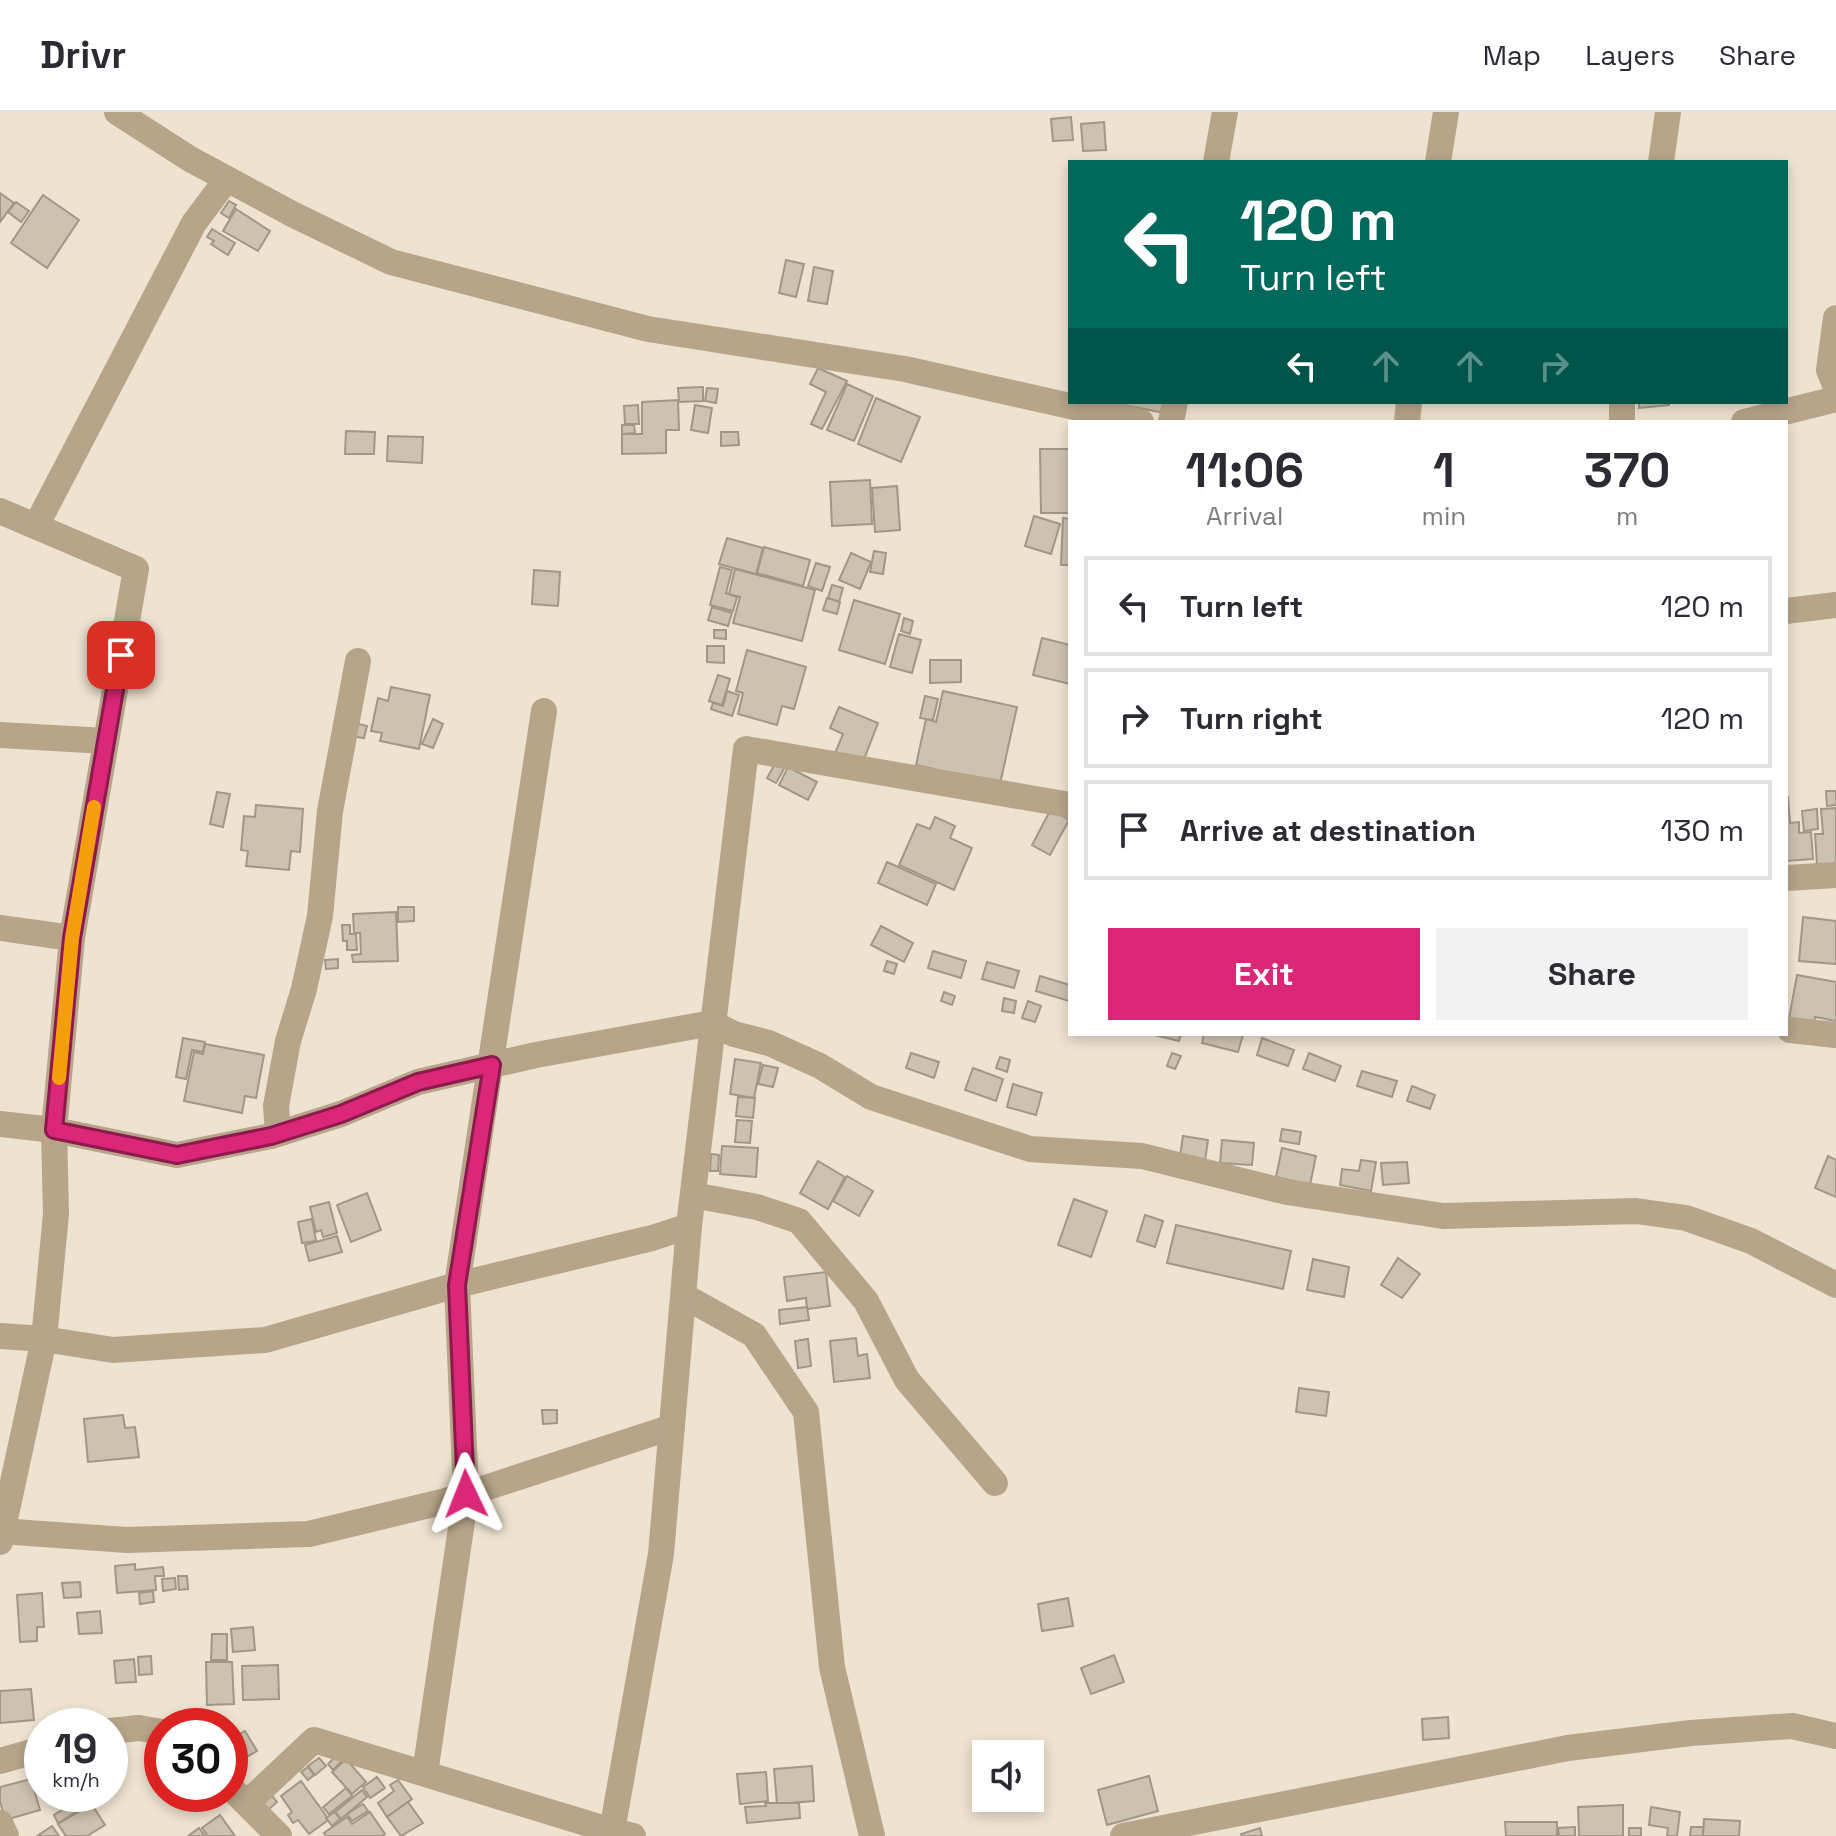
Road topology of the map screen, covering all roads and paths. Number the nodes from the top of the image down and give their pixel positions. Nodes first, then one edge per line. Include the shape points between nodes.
1 (117, 112) edge
2 (1225, 112) edge
3 (1446, 112) edge
4 (1668, 112) edge
5 (1216, 160) edge
6 (1438, 160) edge
7 (1661, 160) edge
8 (227, 179) junction
9 (1836, 318) edge
10 (1836, 387) edge
11 (1836, 399) edge
12 (1132, 420) edge
13 (1752, 420) edge
14 (0, 511) edge
15 (36, 526) junction
16 (1836, 605) edge
17 (1788, 611) edge
18 (358, 661) dead end
19 (544, 711) dead end
20 (0, 735) edge
21 (106, 741) junction
22 (1068, 805) edge
23 (1836, 875) edge
24 (1788, 878) edge
25 (0, 928) edge
26 (72, 938) junction
27 (712, 1023) junction
28 (1790, 1030) dead end
29 (1836, 1035) edge
30 (492, 1065) junction
31 (0, 1124) edge
32 (54, 1130) junction
33 (278, 1133) junction
34 (693, 1195) junction
35 (689, 1226) junction
36 (457, 1285) junction
37 (1836, 1285) edge
38 (684, 1296) junction
39 (0, 1336) edge
40 (44, 1339) junction
41 (672, 1427) junction
42 (995, 1483) dead end
43 (466, 1494) junction
44 (0, 1535) edge
45 (1836, 1736) edge
46 (24, 1754) edge
47 (0, 1761) edge
48 (425, 1773) junction
49 (248, 1788) edge
50 (248, 1804) edge
51 (0, 1823) edge
52 (622, 1834) edge
53 (6, 1836) edge
54 (279, 1836) edge
55 (872, 1836) edge
56 (1123, 1836) edge

1 - 8 street
2 - 5 street
3 - 6 street
4 - 7 street
8 - 12 street via 391,262 455,280 648,329 905,369
8 - 15 street via 194,223
9 - 10 street via 1829,370
11 - 13 street
14 - 15 street
15 - 21 street via 136,569
16 - 17 street
18 - 33 street via 330,811 320,916 276,1106
19 - 30 street
20 - 21 street
21 - 26 street
22 - 27 street via 746,749
23 - 24 street
25 - 26 street
26 - 32 street
27 - 30 street
27 - 34 street
27 - 37 street via 820,1066 871,1097 1030,1149 1142,1156 1287,1192 1443,1216 1636,1211 1686,1218 1751,1241
28 - 29 street
30 - 33 street via 418,1082
30 - 36 street
31 - 32 street
32 - 33 street via 177,1155
32 - 40 street via 56,1214
34 - 35 street
34 - 42 street via 799,1221 866,1301 907,1380
35 - 36 street
35 - 38 street
36 - 40 street via 265,1340 113,1350
36 - 43 street
38 - 41 street
38 - 55 street via 754,1335 806,1412 832,1667
39 - 40 street
40 - 44 street
41 - 43 street
41 - 52 street via 661,1554
43 - 44 street via 309,1534 127,1540
43 - 48 street
45 - 56 street via 1792,1726 1568,1748
46 - 47 street
48 - 49 street via 314,1740
48 - 52 street
50 - 54 street
51 - 53 street

